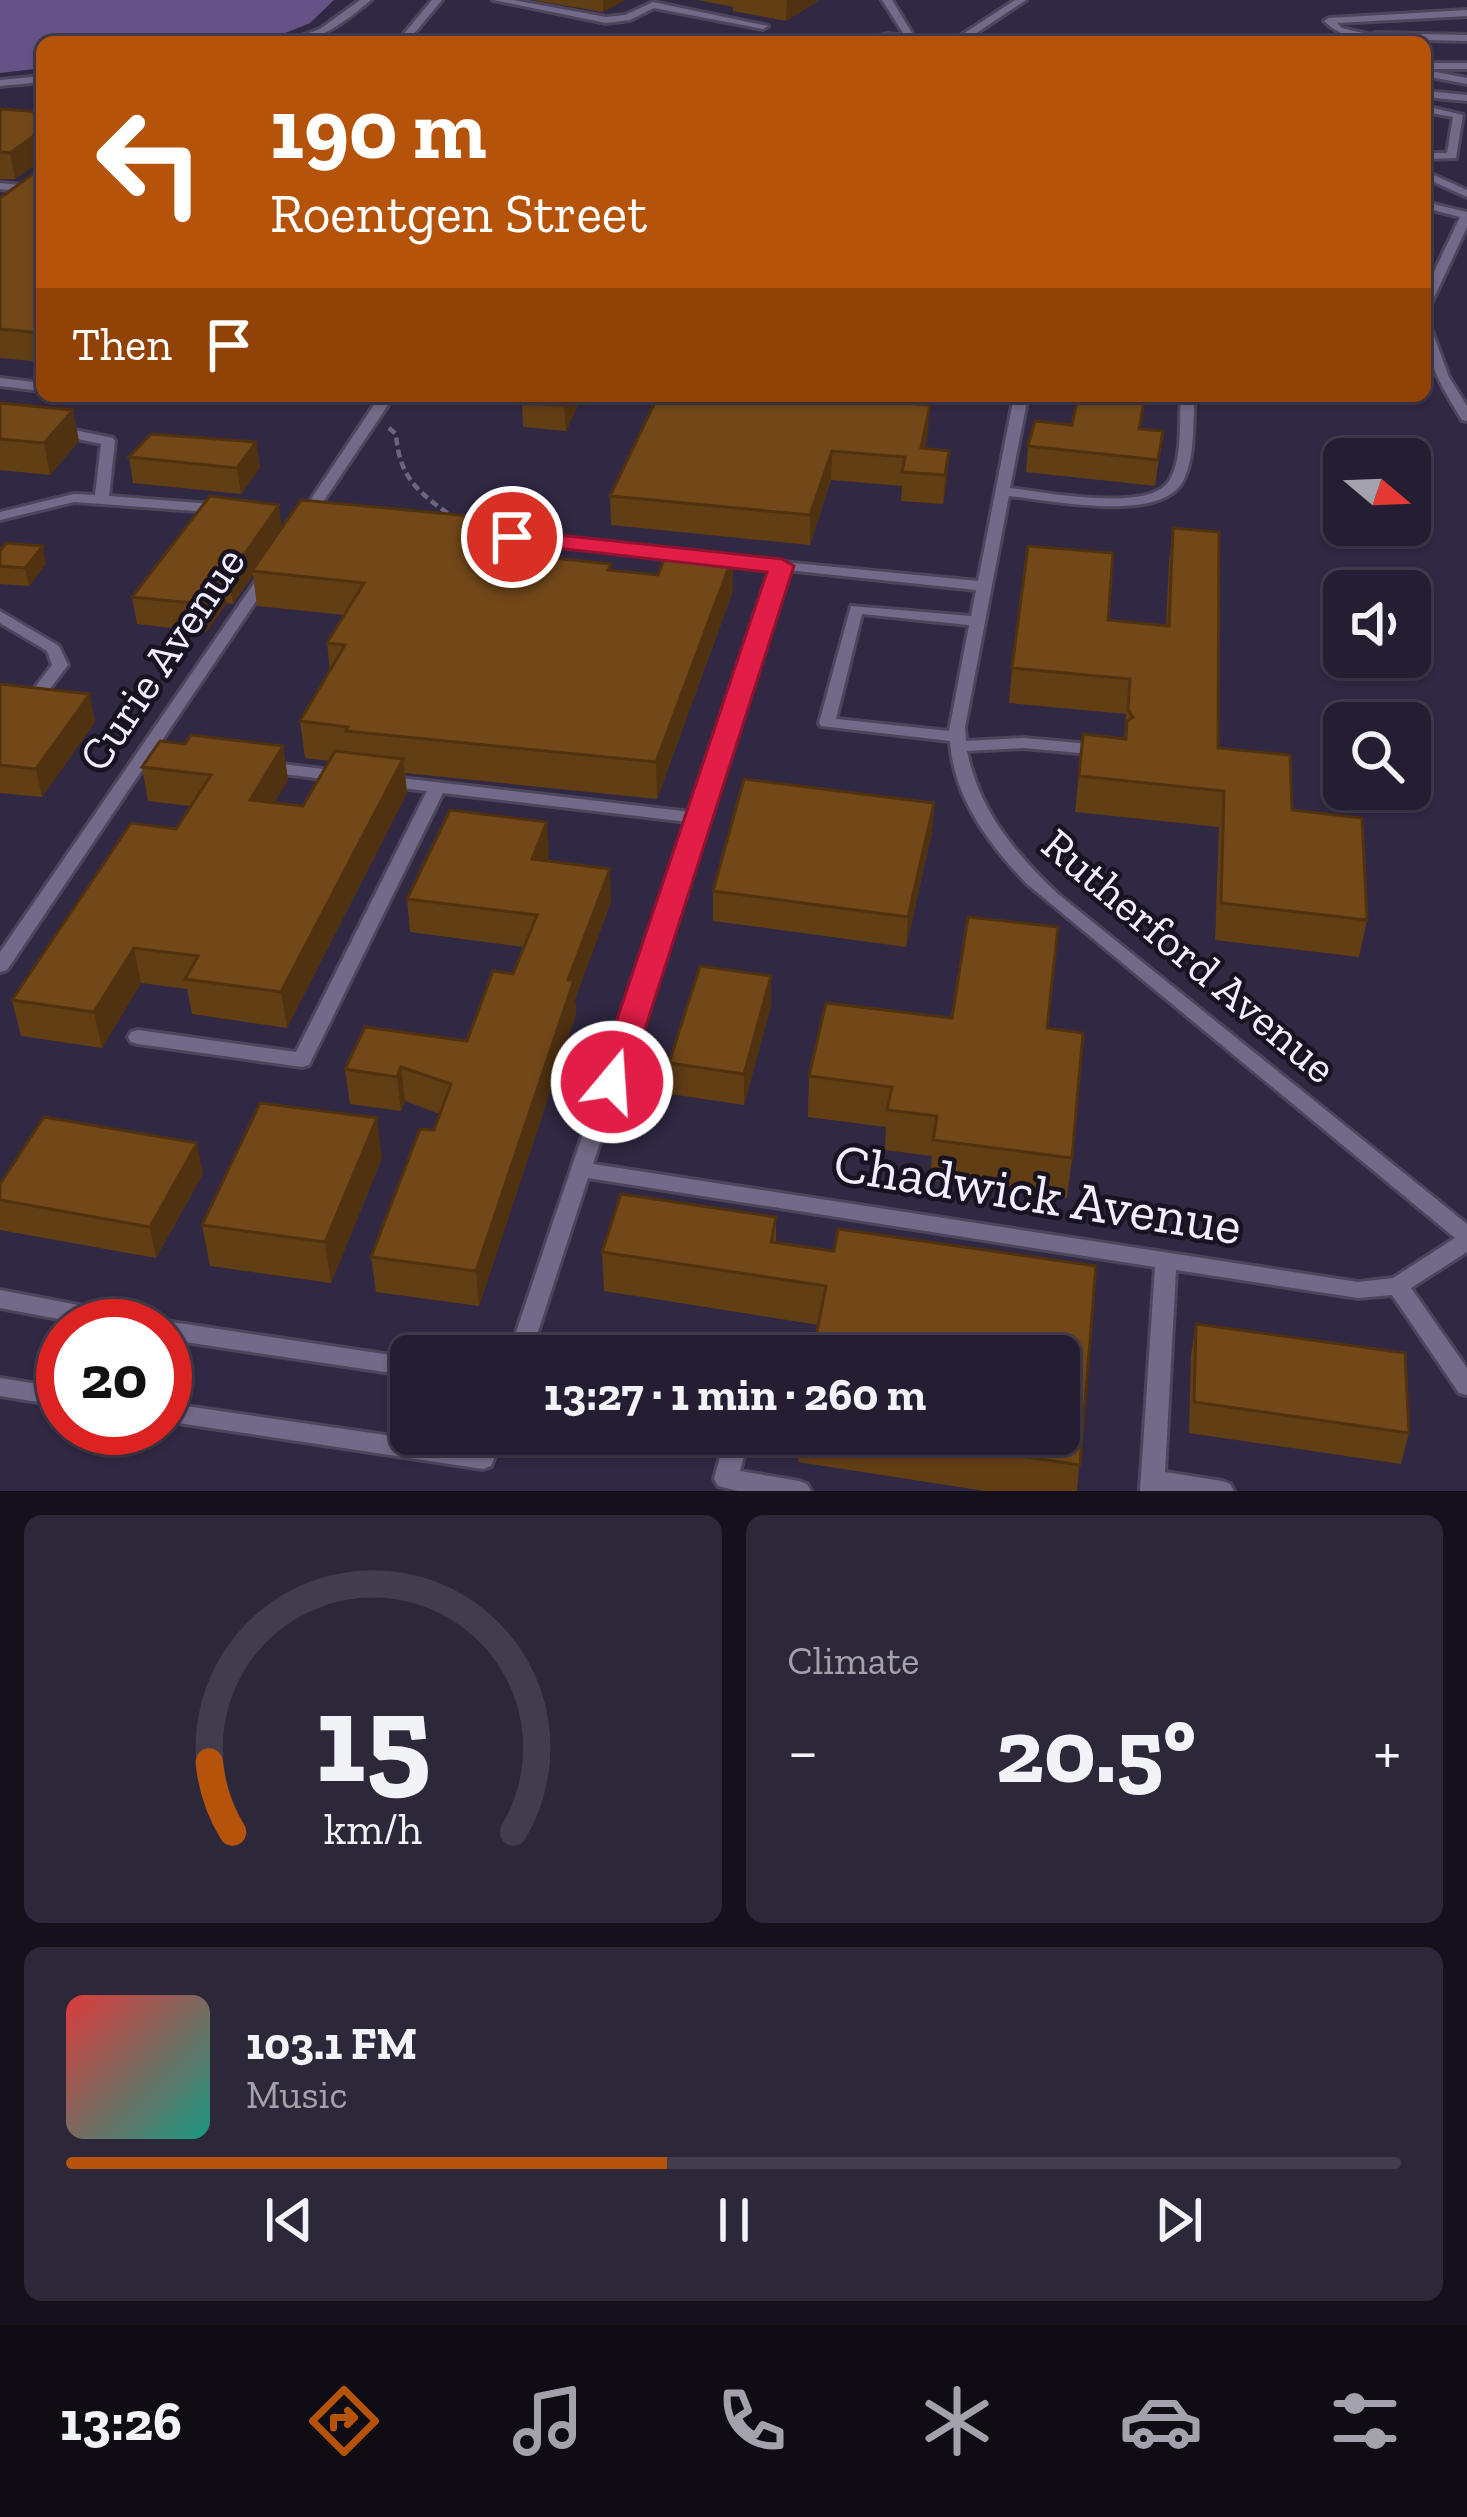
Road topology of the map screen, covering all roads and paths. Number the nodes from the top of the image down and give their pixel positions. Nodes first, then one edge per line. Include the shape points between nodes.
1 (366, 0) edge
2 (437, 0) edge
3 (498, 0) edge
4 (887, 0) edge
5 (1021, 0) edge
6 (658, 3) edge
7 (1467, 13) edge
8 (763, 26) dead end
9 (308, 36) edge
10 (408, 36) edge
11 (910, 36) edge
12 (957, 36) edge
13 (1374, 36) edge
14 (1431, 37) edge
15 (1467, 38) edge
16 (1467, 66) edge
17 (1431, 69) edge
18 (1431, 71) edge
19 (36, 80) edge
20 (1467, 81) edge
21 (0, 83) edge
22 (1431, 97) edge
23 (1467, 100) edge
24 (1431, 111) edge
25 (1431, 156) edge
26 (1431, 176) edge
27 (1431, 177) edge
28 (1467, 180) edge
29 (36, 185) edge
30 (0, 186) edge
31 (1467, 194) edge
32 (18, 204) edge
33 (1431, 206) edge
34 (1467, 215) edge
35 (1431, 291) edge
36 (1431, 344) edge
37 (0, 382) edge
38 (36, 386) edge
39 (383, 402) edge
40 (1021, 402) edge
41 (1187, 402) edge
42 (1467, 417) edge
43 (368, 425) junction
44 (40, 428) edge
45 (1002, 491) junction
46 (102, 499) junction
47 (236, 510) edge
48 (283, 514) edge
49 (306, 516) junction
50 (0, 517) edge
51 (327, 518) edge
52 (475, 534) joint
53 (292, 536) edge
54 (279, 556) edge
55 (782, 566) junction
56 (983, 586) junction
57 (0, 616) edge
58 (976, 621) junction
59 (33, 700) edge
60 (958, 741) junction
61 (1116, 752) edge
62 (145, 753) junction
63 (168, 755) edge
64 (235, 764) edge
65 (438, 788) junction
66 (699, 818) junction
67 (0, 966) edge
68 (138, 1037) dead end
69 (583, 1170) junction
70 (1467, 1239) edge
71 (1166, 1259) junction
72 (1398, 1286) junction
73 (0, 1299) edge
74 (36, 1306) edge
75 (192, 1334) edge
76 (526, 1335) edge
77 (390, 1363) edge
78 (1467, 1386) edge
79 (0, 1387) edge
80 (36, 1393) edge
81 (192, 1416) edge
82 (390, 1445) edge
83 (456, 1455) edge
84 (484, 1455) edge
85 (732, 1455) edge
86 (1153, 1485) edge
87 (800, 1491) edge
88 (1222, 1491) edge

1 - 9 lane
2 - 10 lane
3 - 6 lane via 606,20
4 - 11 lane
5 - 12 lane
6 - 8 lane
7 - 13 lane via 1329,20
14 - 15 lane
16 - 17 lane
18 - 20 lane
19 - 21 lane
22 - 23 lane
24 - 25 lane via 1458,116 1452,156
26 - 28 lane
27 - 31 lane
29 - 30 lane
29 - 32 lane
33 - 34 lane
34 - 35 lane
36 - 42 lane
37 - 38 lane
39 - 43 lane, Curie Avenue
40 - 45 lane, Rutherford Avenue
41 - 45 lane via 1178,476 1160,497 1133,502
43 - 49 lane, Curie Avenue
43 - 52 path via 396,434 405,482
44 - 46 lane via 108,440
45 - 56 lane, Rutherford Avenue
46 - 47 lane
46 - 50 lane via 33,505
48 - 49 lane
49 - 51 lane
49 - 53 lane, Curie Avenue
52 - 55 lane
54 - 62 lane, Curie Avenue
55 - 56 lane
55 - 66 lane
56 - 58 lane, Rutherford Avenue
57 - 59 lane via 54,649 60,664
58 - 60 lane, Rutherford Avenue
58 - 60 lane via 856,608 827,723
60 - 61 lane
60 - 70 lane, Rutherford Avenue via 975,807 1018,868
62 - 63 lane
62 - 67 lane, Curie Avenue
64 - 65 lane
65 - 66 lane
65 - 68 lane via 302,1060
66 - 69 lane
69 - 71 lane, Chadwick Avenue
69 - 76 lane
70 - 72 lane
71 - 72 lane, Chadwick Avenue via 1358,1290
71 - 86 lane
72 - 78 lane
73 - 74 lane
75 - 77 lane
79 - 80 lane
81 - 82 lane
83 - 84 lane
85 - 87 lane via 725,1479
86 - 88 lane

